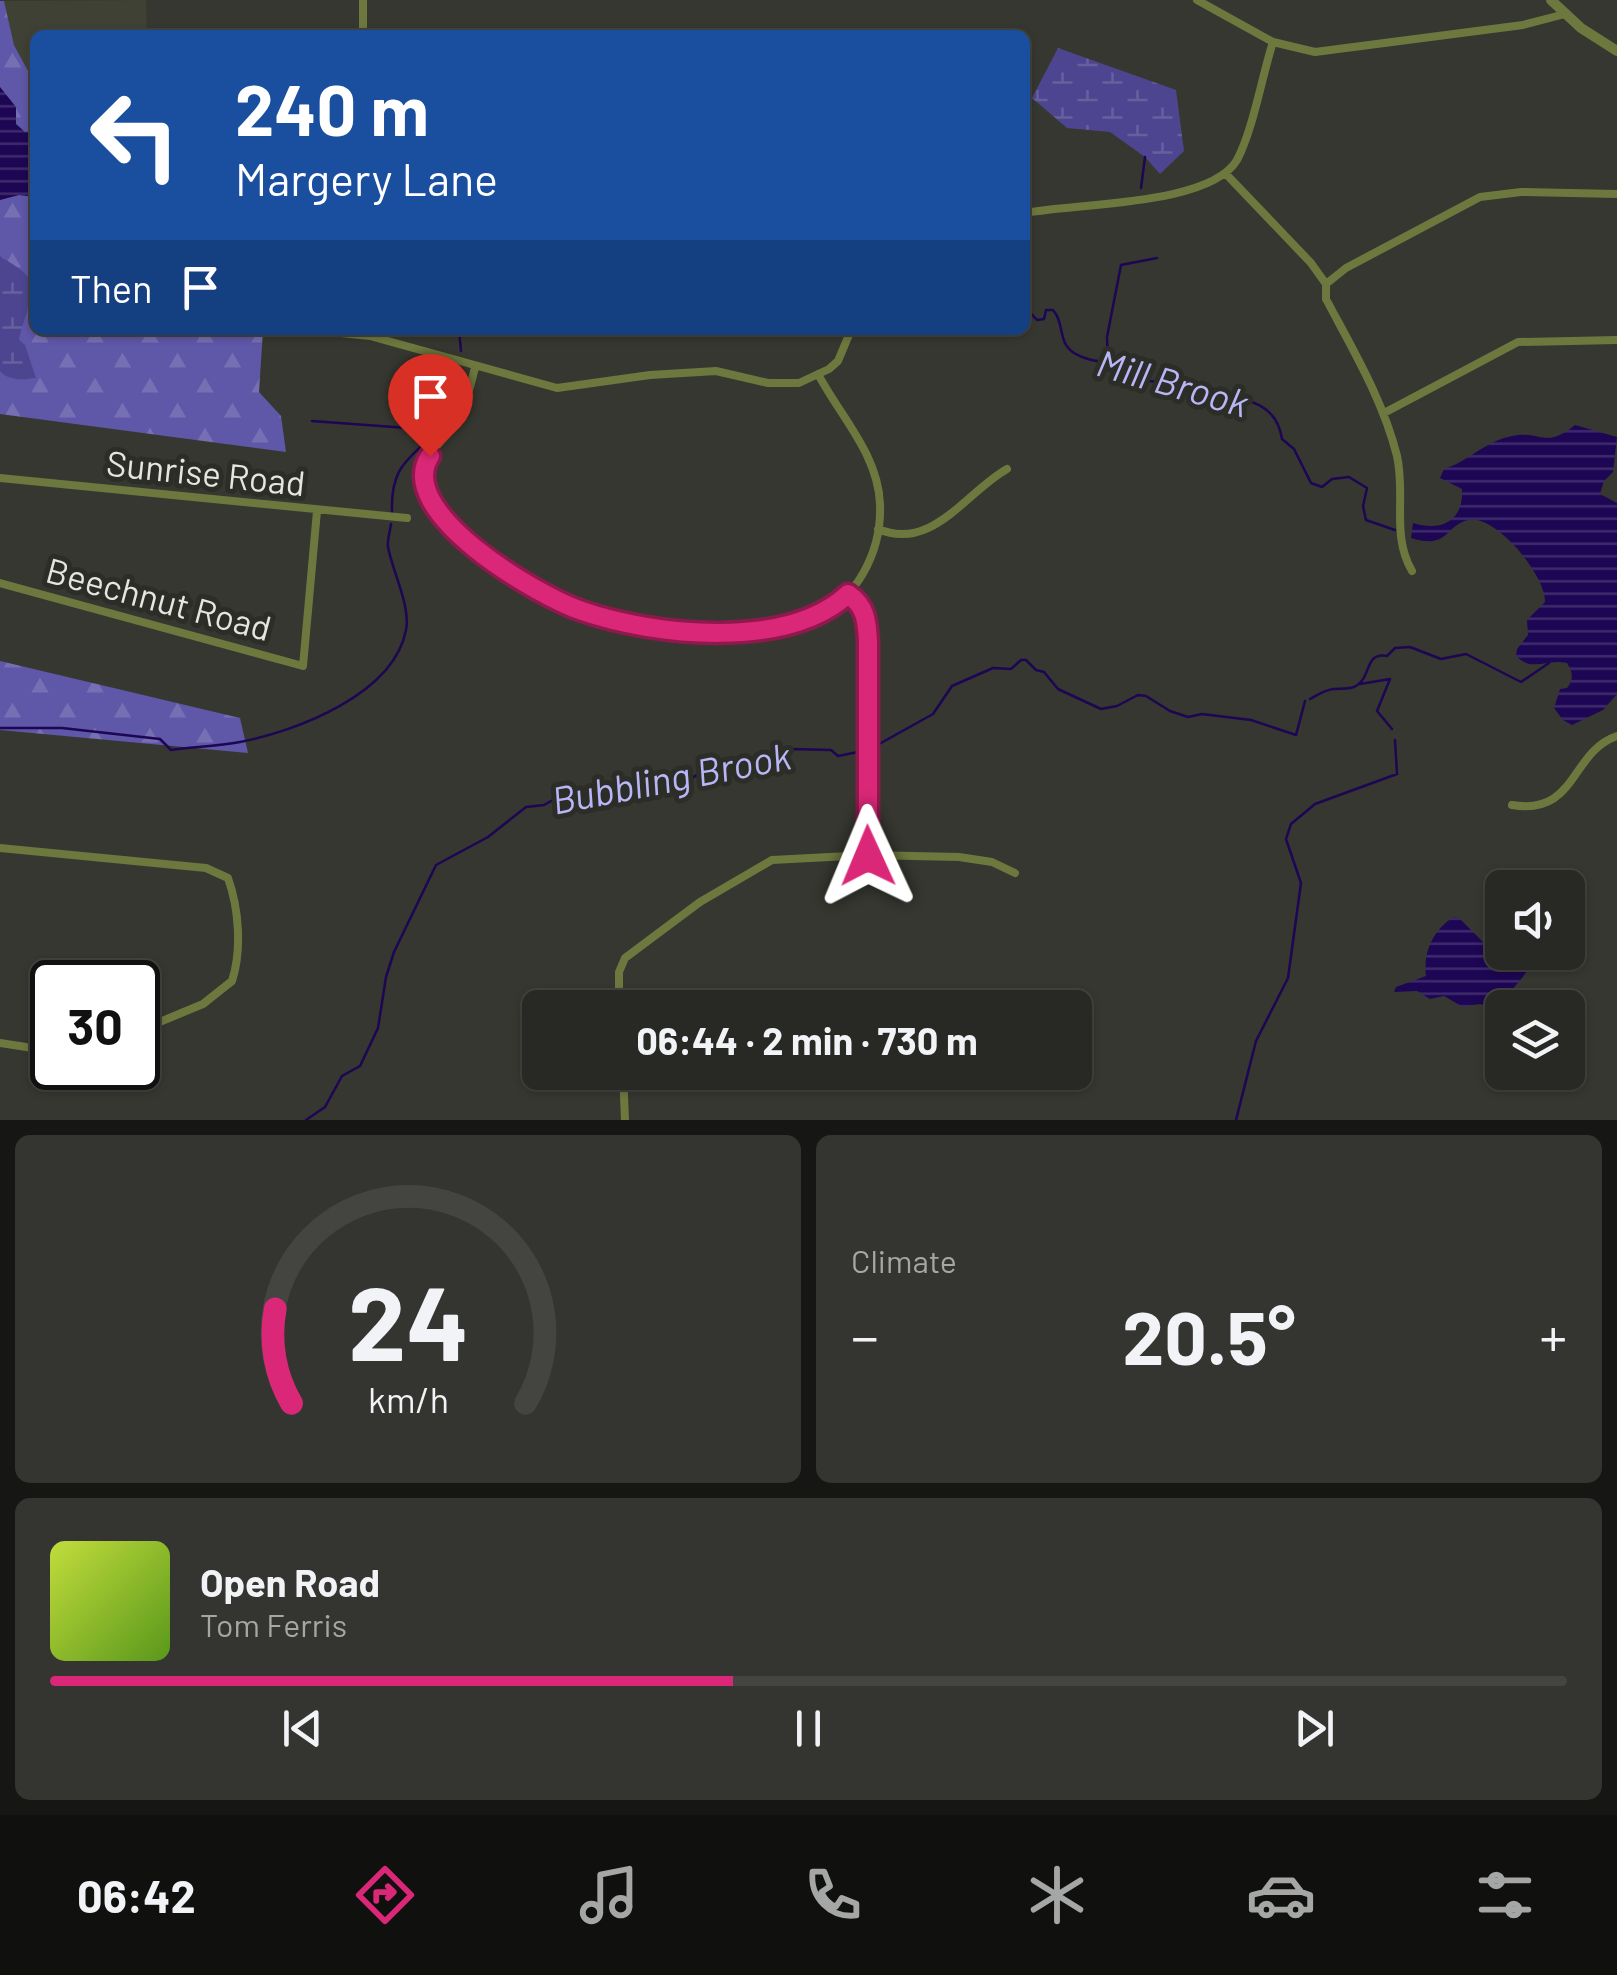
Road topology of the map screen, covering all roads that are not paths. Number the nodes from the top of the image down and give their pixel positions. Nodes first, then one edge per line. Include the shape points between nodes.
1 (363, 0) edge
2 (1197, 0) edge
3 (1551, 0) edge
4 (1565, 14) junction
5 (364, 30) edge
6 (1272, 42) junction
7 (1617, 51) edge
8 (1226, 174) junction
9 (1617, 194) edge
10 (1030, 212) edge
11 (1326, 284) junction
12 (376, 335) edge
13 (849, 335) edge
14 (1617, 340) edge
15 (475, 367) junction
16 (818, 374) junction
17 (1384, 413) junction
18 (1007, 469) dead end
19 (0, 478) edge
20 (317, 511) junction
21 (407, 518) dead end
22 (878, 528) junction
23 (1412, 571) dead end
24 (0, 583) edge
25 (848, 594) junction
26 (1617, 736) edge
27 (1512, 806) dead end
28 (0, 848) edge
29 (868, 856) junction
30 (1015, 873) dead end
31 (619, 990) edge
32 (160, 1021) edge
33 (0, 1043) edge
34 (30, 1047) edge
35 (624, 1090) edge
36 (625, 1120) edge

1 - 5 street
2 - 6 street
3 - 4 street
4 - 6 street via 1524,26 1324,52
4 - 7 street
6 - 8 street via 1243,146
8 - 10 street via 1195,189
8 - 11 street
9 - 11 street via 1480,197
11 - 17 street via 1326,299
12 - 15 street
13 - 16 street via 838,361
14 - 17 street via 1518,342
15 - 16 street via 557,388 716,371 782,385
15 - 25 street via 457,421 426,461 422,480 448,523 523,582 610,620 712,633 809,620
16 - 22 street via 869,461 880,504
17 - 23 street via 1400,471 1401,553
18 - 22 street via 949,518 915,534
19 - 20 street, Sunrise Road
20 - 21 street, Sunrise Road
20 - 24 street, Beechnut Road via 303,666
22 - 25 street via 871,562
25 - 29 street via 858,601 867,626
26 - 27 street via 1594,750 1550,802
28 - 32 street via 206,868 228,878 237,903 232,982 202,1004
29 - 30 street via 960,857
29 - 31 street via 772,860 625,958
33 - 34 street
35 - 36 street

